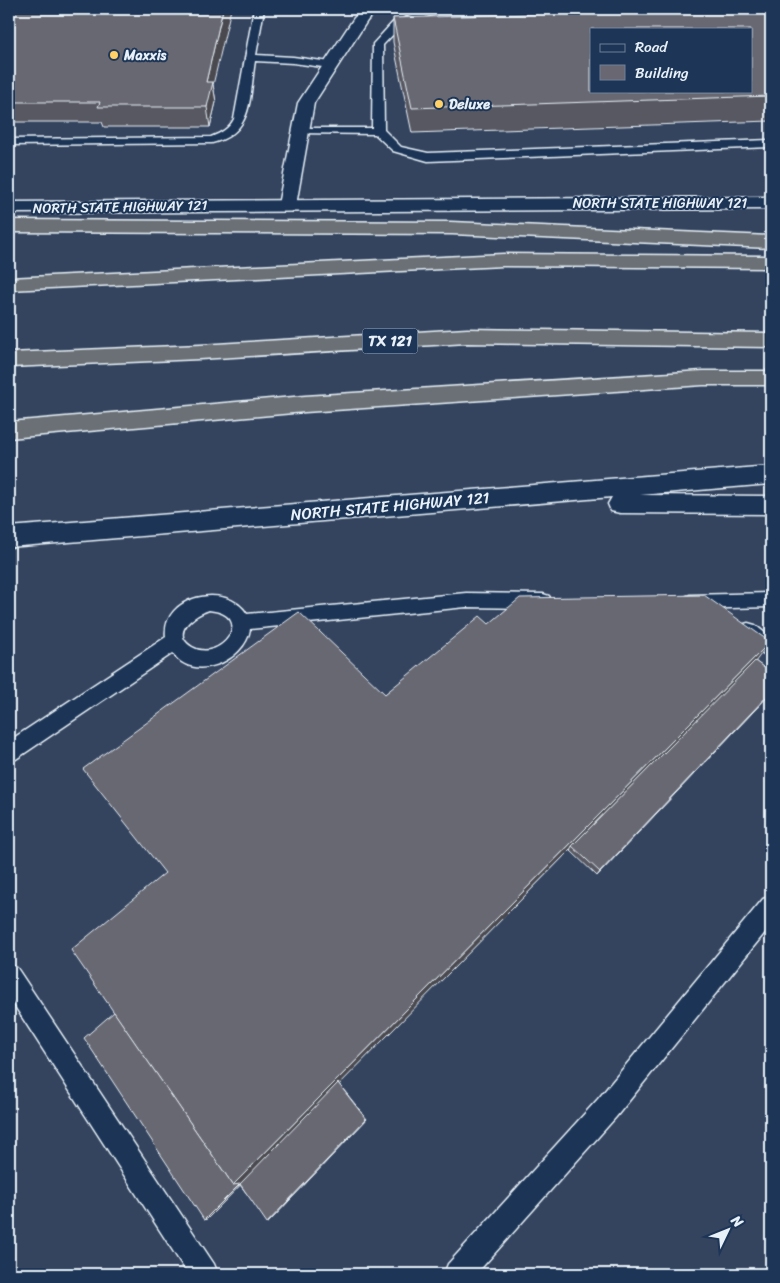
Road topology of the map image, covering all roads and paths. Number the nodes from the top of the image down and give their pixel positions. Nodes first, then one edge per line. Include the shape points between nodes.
1 (259, 9) edge
2 (371, 9) edge
3 (443, 9) edge
4 (251, 58) junction
5 (330, 66) junction
6 (301, 131) junction
7 (378, 131) junction
8 (9, 142) edge
9 (771, 144) edge
10 (745, 186) dead end
11 (771, 203) edge
12 (491, 204) junction
13 (287, 205) junction
14 (9, 208) edge
15 (9, 226) edge
16 (771, 242) edge
17 (771, 262) edge
18 (9, 284) edge
19 (771, 340) edge
20 (9, 360) edge
21 (771, 378) edge
22 (9, 430) edge
23 (771, 475) edge
24 (771, 505) edge
25 (379, 507) junction
26 (9, 537) edge
27 (771, 600) edge
28 (563, 601) edge
29 (670, 602) edge
30 (712, 602) junction
31 (241, 622) junction
32 (175, 641) junction
33 (771, 649) edge
34 (9, 752) edge
35 (771, 908) edge
36 (9, 976) edge
37 (204, 1274) edge
38 (458, 1274) edge

1 - 4 lane
2 - 5 main road via 361,18
3 - 7 lane via 398,23 378,44
4 - 5 lane
4 - 8 lane via 240,119 235,129 212,140
5 - 6 main road via 306,103
6 - 7 lane
6 - 13 main road
7 - 9 lane via 397,148 428,157
10 - 12 main road
11 - 12 main road, NORTH STATE HIGHWAY 121
12 - 13 main road, NORTH STATE HIGHWAY 121
13 - 14 main road, NORTH STATE HIGHWAY 121
15 - 16 highway via 451,228
17 - 18 highway via 503,260
19 - 20 highway, TX 121 via 467,336
21 - 22 highway via 703,378 305,404
23 - 25 main road, NORTH STATE HIGHWAY 121
24 - 25 main road via 648,503
25 - 26 main road, NORTH STATE HIGHWAY 121
27 - 30 lane
28 - 31 lane via 466,600
29 - 30 lane
30 - 33 lane
31 - 32 lane via 236,643 216,657 203,659 191,656
31 - 32 lane via 230,606 208,602 197,605 179,618 174,627
32 - 34 lane
35 - 38 lane via 607,1108
36 - 37 lane

